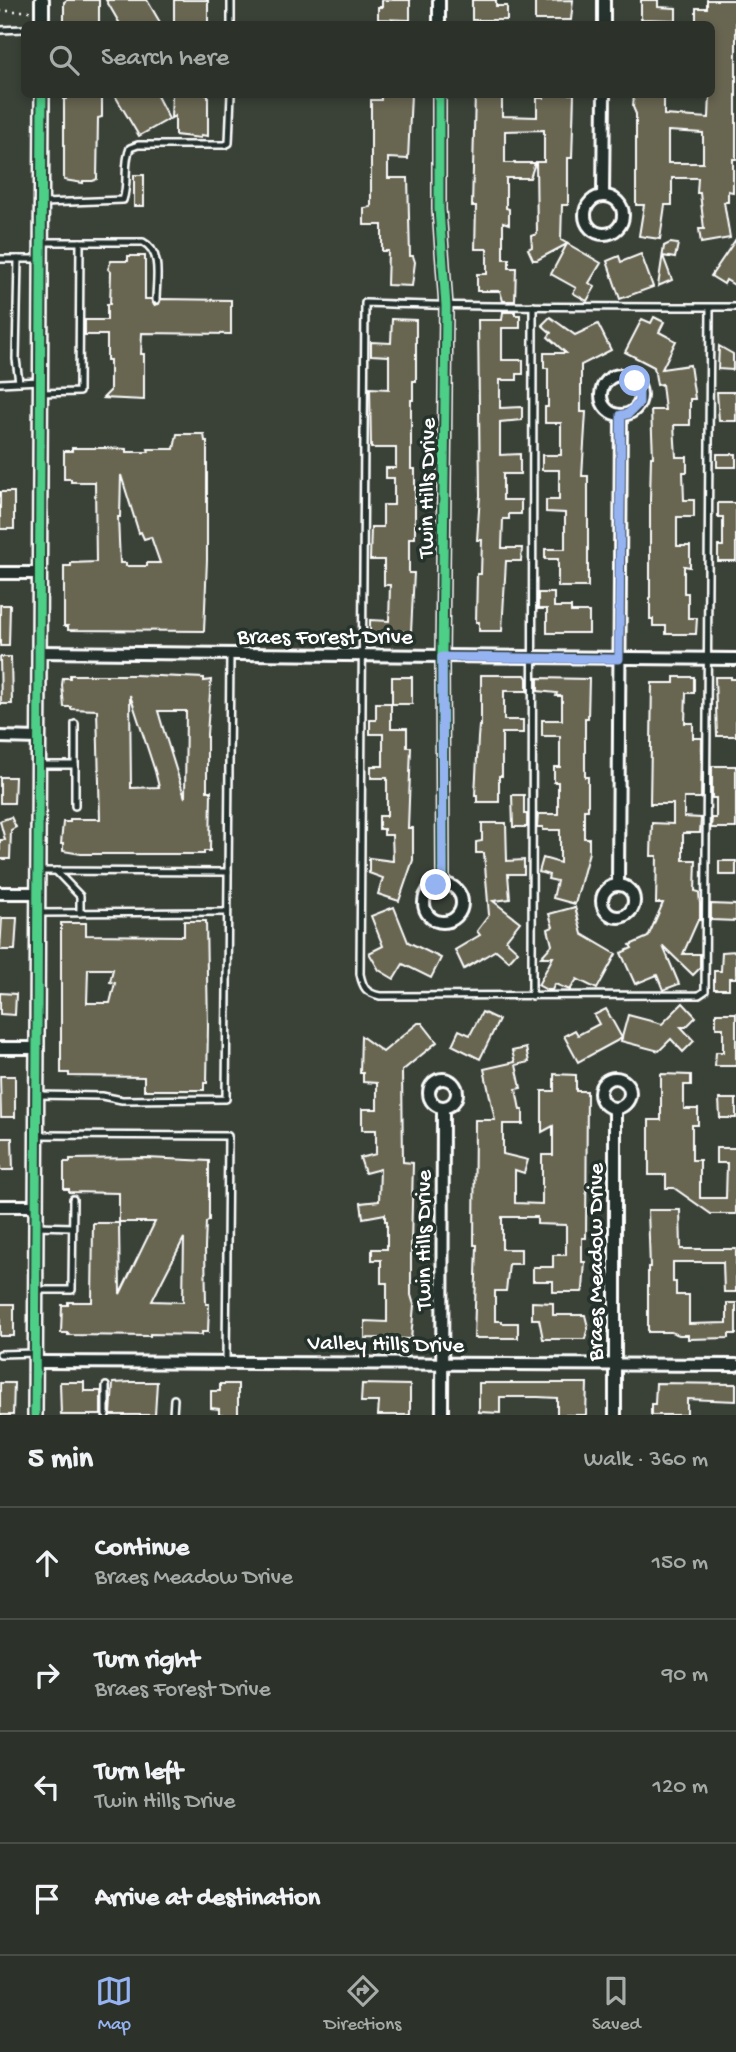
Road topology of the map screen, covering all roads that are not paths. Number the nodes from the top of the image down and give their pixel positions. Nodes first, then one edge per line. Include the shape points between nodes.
1 (231, 0) edge
2 (439, 0) edge
3 (604, 0) edge
4 (231, 21) edge
5 (439, 21) edge
6 (604, 21) edge
7 (21, 29) edge
8 (0, 30) edge
9 (42, 98) edge
10 (231, 98) edge
11 (439, 98) edge
12 (604, 98) edge
13 (603, 196) dead end
14 (41, 203) junction
15 (41, 242) junction
16 (80, 242) junction
17 (0, 259) edge
18 (18, 259) junction
19 (41, 259) junction
20 (156, 300) dead end
21 (446, 306) junction
22 (533, 306) junction
23 (710, 307) junction
24 (736, 307) edge
25 (19, 382) junction
26 (0, 383) edge
27 (41, 387) junction
28 (621, 415) dead end
29 (0, 573) edge
30 (40, 573) junction
31 (39, 652) junction
32 (230, 655) junction
33 (363, 657) junction
34 (442, 657) junction
35 (533, 658) junction
36 (619, 659) junction
37 (707, 659) junction
38 (736, 659) edge
39 (75, 724) dead end
40 (0, 737) edge
41 (39, 738) junction
42 (39, 765) junction
43 (75, 765) junction
44 (75, 807) dead end
45 (38, 871) junction
46 (56, 871) junction
47 (228, 872) junction
48 (443, 883) dead end
49 (618, 885) dead end
50 (0, 893) edge
51 (38, 893) junction
52 (227, 912) junction
53 (38, 913) junction
54 (80, 913) junction
55 (532, 996) junction
56 (0, 1048) edge
57 (37, 1048) junction
58 (36, 1094) junction
59 (443, 1108) dead end
60 (615, 1109) dead end
61 (36, 1135) junction
62 (73, 1199) dead end
63 (0, 1206) edge
64 (36, 1206) junction
65 (36, 1226) junction
66 (72, 1227) junction
67 (36, 1290) junction
68 (0, 1354) edge
69 (36, 1358) junction
70 (226, 1362) junction
71 (615, 1363) junction
72 (442, 1364) junction
73 (736, 1365) edge
74 (106, 1386) dead end
75 (173, 1399) dead end
76 (35, 1415) edge
77 (106, 1415) edge
78 (173, 1415) edge
79 (442, 1415) edge
80 (615, 1415) edge

1 - 4 lane
2 - 5 street
3 - 6 street
7 - 8 lane
9 - 14 street
10 - 14 lane via 229,143 138,145 130,148 126,158 123,200
11 - 21 street, Twin Hills Drive via 439,209
12 - 13 street
14 - 15 street
15 - 16 lane
15 - 19 street
16 - 20 lane via 144,242 151,246 156,254
16 - 27 lane via 79,392
17 - 18 lane
18 - 19 lane
18 - 25 lane
19 - 27 street
21 - 22 lane
21 - 33 lane via 365,303
21 - 34 street, Twin Hills Drive
22 - 23 lane
22 - 35 lane
23 - 24 lane
23 - 37 lane
25 - 26 lane
25 - 27 lane
27 - 30 street
28 - 36 street
29 - 30 street
30 - 31 street
31 - 32 street, Braes Forest Drive
31 - 41 street
32 - 33 street, Braes Forest Drive
32 - 47 lane
33 - 34 street, Braes Forest Drive
33 - 55 lane via 362,986 380,996
34 - 35 street, Braes Forest Drive
34 - 48 street, Twin Hills Drive
35 - 36 street, Braes Forest Drive
35 - 55 lane
36 - 37 street, Braes Forest Drive
36 - 49 street
37 - 38 street, Braes Forest Drive
37 - 55 lane via 705,991 699,995
39 - 43 lane
40 - 41 street
41 - 42 street
42 - 43 lane
42 - 45 street
43 - 44 lane
45 - 46 lane
45 - 51 street
46 - 47 lane
46 - 54 lane via 80,896
47 - 52 lane
50 - 51 street
51 - 53 street
52 - 54 lane
52 - 58 lane via 226,1099 122,1100
53 - 54 lane
53 - 57 street
56 - 57 street
57 - 58 street
58 - 61 street
59 - 72 street, Twin Hills Drive
60 - 71 street, Braes Meadow Drive
61 - 64 street
61 - 70 lane via 228,1136
62 - 66 lane
63 - 64 street
64 - 65 street
65 - 66 lane
65 - 67 street
66 - 67 lane via 72,1290
67 - 69 street
68 - 69 lane
69 - 70 street, Valley Hills Drive
69 - 76 street
70 - 72 street, Valley Hills Drive
71 - 72 street, Valley Hills Drive
71 - 73 street, Valley Hills Drive
71 - 80 street, Braes Meadow Drive
72 - 79 street, Twin Hills Drive
74 - 77 lane
75 - 78 lane

